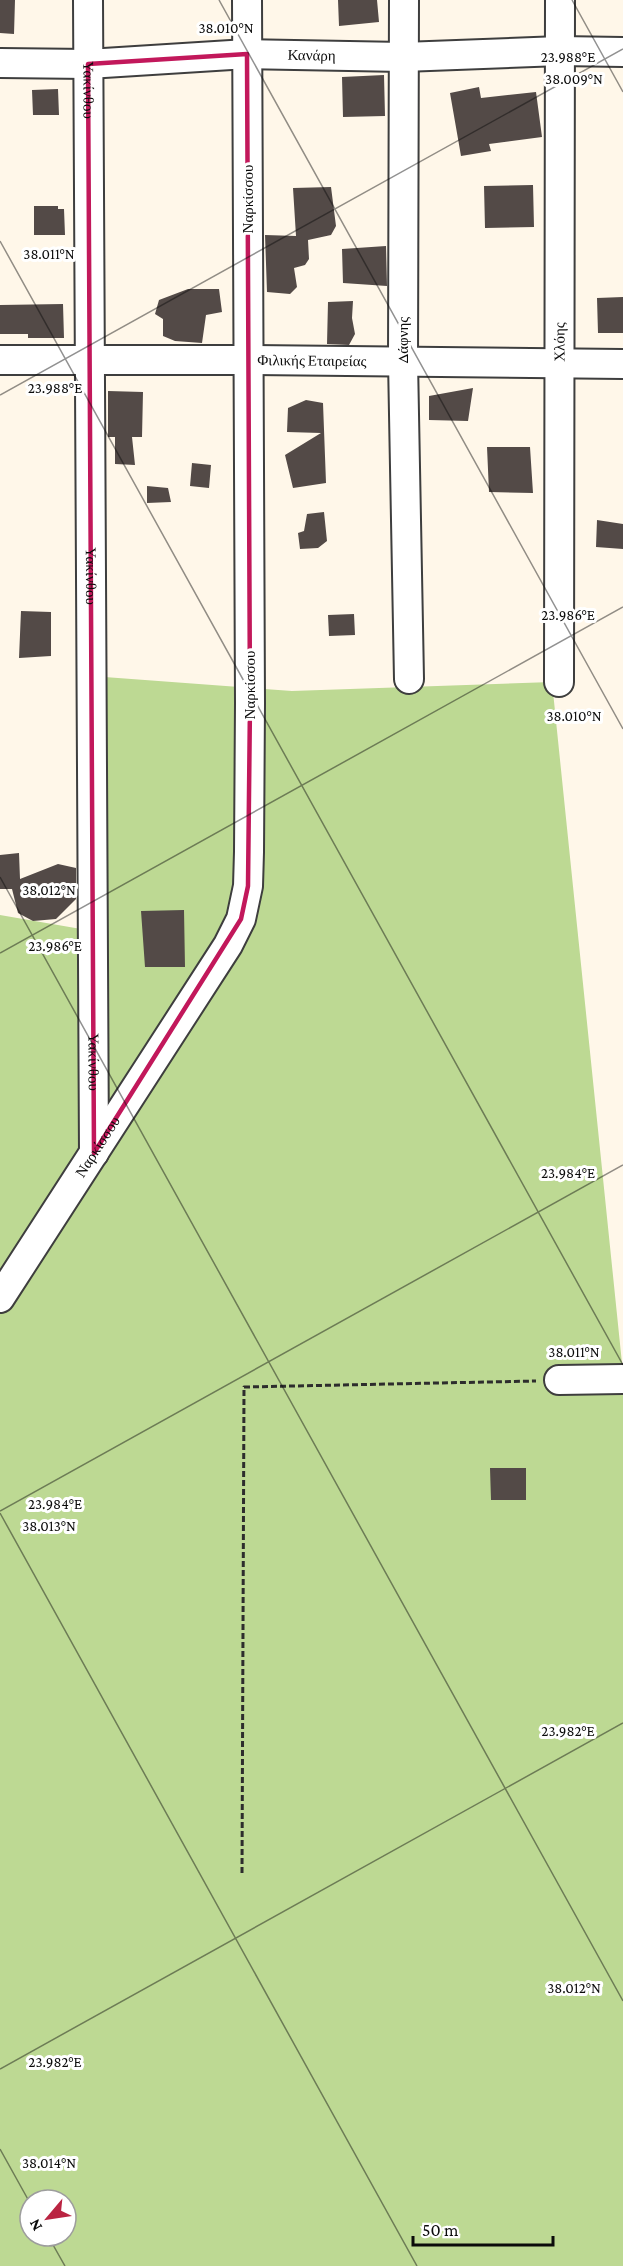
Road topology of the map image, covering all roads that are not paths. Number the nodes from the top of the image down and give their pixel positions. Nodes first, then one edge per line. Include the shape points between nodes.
1 (88, 0) edge
2 (247, 0) edge
3 (404, 0) edge
4 (560, 0) edge
5 (560, 51) junction
6 (623, 52) edge
7 (247, 54) junction
8 (403, 57) junction
9 (0, 63) edge
10 (88, 64) junction
11 (0, 360) edge
12 (248, 360) junction
13 (91, 361) junction
14 (403, 361) junction
15 (559, 363) junction
16 (623, 364) edge
17 (409, 679) dead end
18 (559, 682) dead end
19 (94, 1153) junction
20 (0, 1298) edge
21 (623, 1379) edge
22 (559, 1380) road end

1 - 10 street, Υακίνθου
2 - 7 street, Ναρκίσσου
3 - 8 street, Δάφνης
4 - 5 street, Χλόης
5 - 6 street, Κανάρη
5 - 8 street, Κανάρη
5 - 15 street, Χλόης
7 - 8 street, Κανάρη
7 - 10 street, Κανάρη
7 - 12 street, Ναρκίσσου
8 - 14 street, Δάφνης
9 - 10 street, Κανάρη
10 - 13 street, Υακίνθου
11 - 13 street, Φιλικής Εταιρείας
12 - 13 street, Φιλικής Εταιρείας
12 - 14 street, Φιλικής Εταιρείας
12 - 19 street, Ναρκίσσου via 248,875 241,919
13 - 19 street, Υακίνθου
14 - 15 street, Φιλικής Εταιρείας
14 - 17 street, Δάφνης
15 - 16 street, Φιλικής Εταιρείας
15 - 18 street, Χλόης
19 - 20 street, Ναρκίσσου
21 - 22 street

